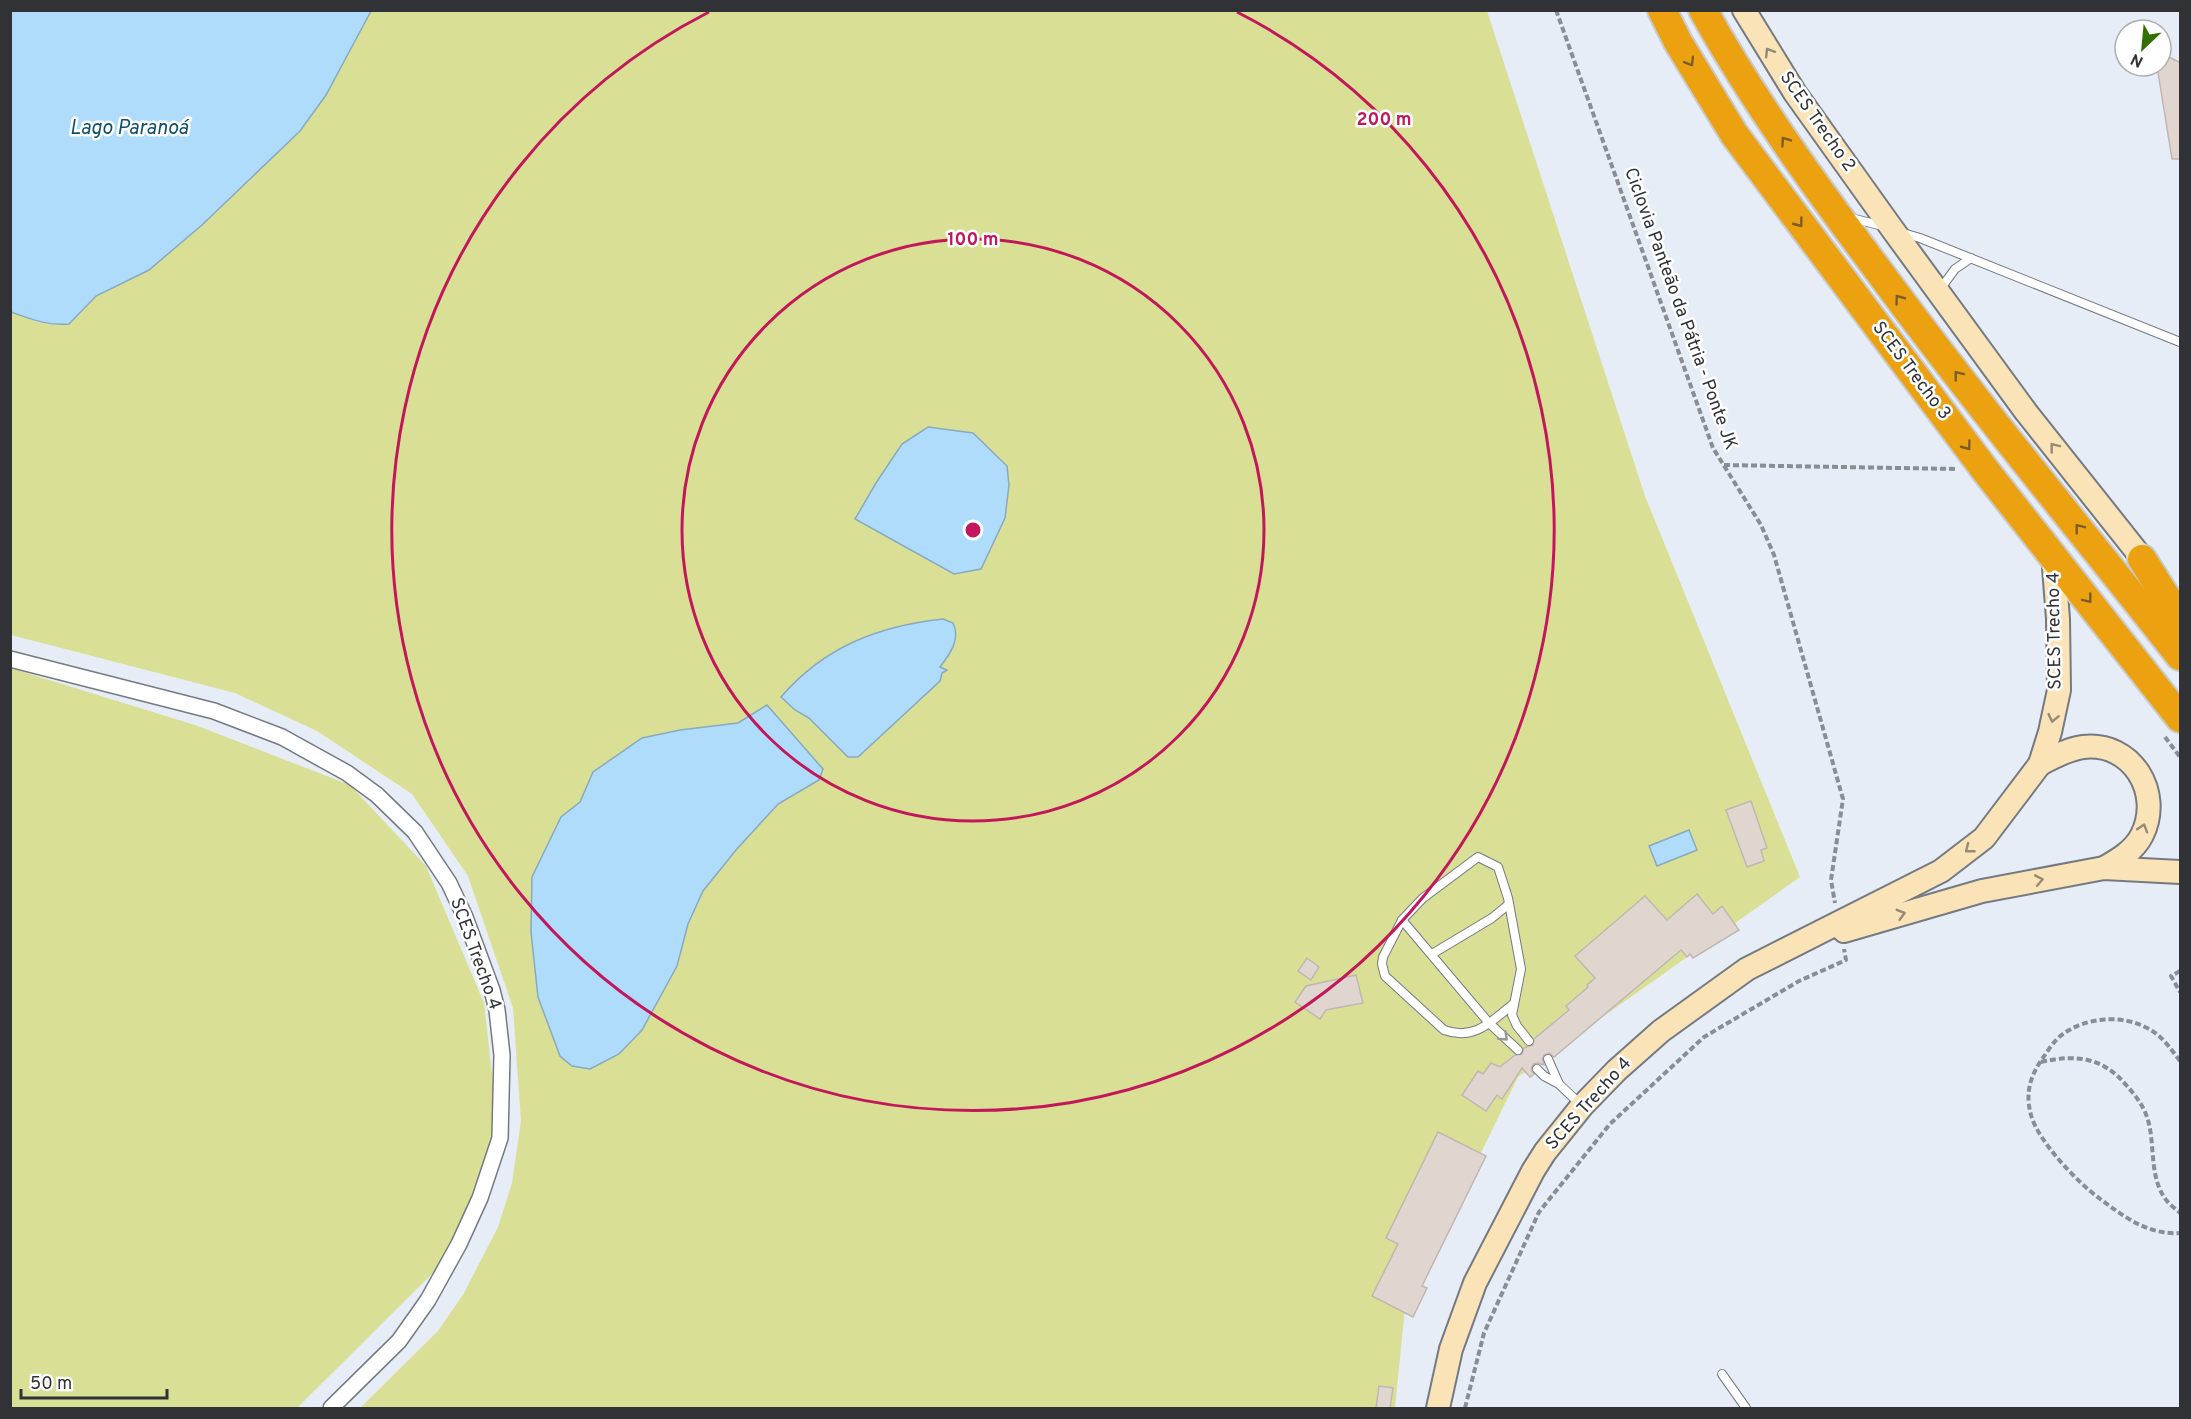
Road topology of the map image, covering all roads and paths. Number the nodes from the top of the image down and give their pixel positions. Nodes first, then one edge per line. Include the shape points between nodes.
1 (1556, 10) edge
2 (1662, 10) edge
3 (1703, 10) edge
4 (1744, 10) edge
5 (1837, 215) junction
6 (1893, 230) junction
7 (1971, 258) junction
8 (1938, 292) junction
9 (2181, 342) edge
10 (1724, 465) junction
11 (1985, 470) junction
12 (2053, 555) junction
13 (2142, 560) junction
14 (2181, 602) edge
15 (2181, 619) edge
16 (2181, 656) edge
17 (10, 658) edge
18 (2181, 718) edge
19 (2040, 764) junction
20 (2104, 868) junction
21 (2181, 872) edge
22 (1509, 904) junction
23 (1402, 920) junction
24 (1840, 927) junction
25 (1432, 954) junction
26 (2181, 971) edge
27 (2181, 992) edge
28 (1513, 1004) junction
29 (1489, 1023) junction
30 (1529, 1041) dead end
31 (1518, 1050) dead end
32 (1548, 1059) dead end
33 (2181, 1061) edge
34 (2040, 1062) junction
35 (1537, 1069) dead end
36 (1559, 1084) junction
37 (1582, 1106) junction
38 (2181, 1213) edge
39 (2181, 1233) edge
40 (1722, 1374) dead end
41 (331, 1408) edge
42 (1438, 1408) edge
43 (1465, 1408) edge
44 (1746, 1408) edge

1 - 10 path, Ciclovia Panteão da Pátria - Ponte JK via 1713,448
2 -> 11 highway, SCES Trecho 3 via 1734,134
5 -> 3 highway, SCES Trecho 3 via 1763,109
6 -> 4 street, SCES Trecho 2 via 1795,93
5 - 6 lane
16 -> 5 highway, SCES Trecho 3 via 1934,346
6 - 7 lane
6 - 8 street, SCES Trecho 2
7 - 8 lane via 1951,274
7 - 9 lane
13 -> 8 street, SCES Trecho 2
10 - 11 path
10 - 24 path, Ciclovia Panteão da Pátria - Ponte JK via 1761,525 1774,555 1842,799 1831,880
11 - 12 highway, SCES Trecho 3
12 -> 18 highway, SCES Trecho 3
12 -> 19 street, SCES Trecho 4 via 2059,690
13 - 14 street, SCES Trecho 2
13 - 15 highway
17 - 41 street, SCES Trecho 4 via 214,711 282,737 348,773 415,832 449,883 465,917 497,1010 502,1054 500,1138 464,1235 429,1299 399,1341
20 -> 19 street via 2123,857 2141,836 2148,810 2142,776 2125,758 2107,748 2084,747
19 -> 24 street, SCES Trecho 4 via 1983,838 1941,871
20 - 21 street, SCES Trecho 4
24 -> 20 street, SCES Trecho 4 via 1982,891
22 - 23 lane via 1498,867 1478,857 1422,898
22 - 25 lane
22 - 28 lane via 1521,969
23 - 25 lane
23 - 29 lane via 1383,957 1385,976 1444,1030 1466,1034
24 - 37 street, SCES Trecho 4 via 1747,969 1707,996 1661,1031
24 - 43 path, Ciclovia Panteão da Pátria - Ponte JK via 1846,960 1798,981 1704,1036 1610,1124 1539,1212 1484,1333
25 - 29 lane
26 - 27 path via 2171,976
28 - 29 lane
28 - 30 lane via 1512,1015
29 -> 31 lane
32 - 36 lane
33 - 34 path via 2164,1040 2146,1027 2100,1019 2061,1035
34 - 38 path via 2073,1057 2094,1061 2117,1074 2138,1098 2147,1116 2159,1186 2167,1201
34 - 39 path via 2032,1073 2028,1093 2040,1136 2083,1186 2131,1222 2160,1233
35 - 36 lane
36 - 37 lane
37 - 42 street, SCES Trecho 4 via 1533,1171 1475,1283 1451,1349
40 - 44 lane

